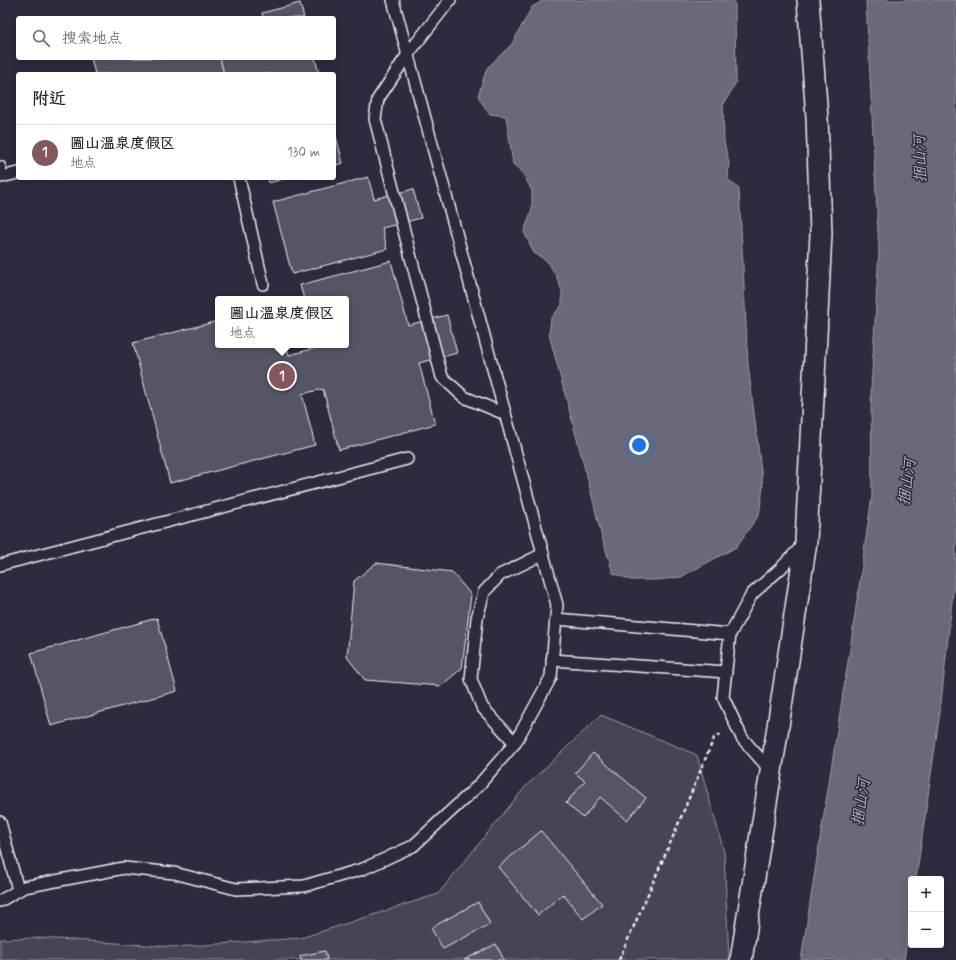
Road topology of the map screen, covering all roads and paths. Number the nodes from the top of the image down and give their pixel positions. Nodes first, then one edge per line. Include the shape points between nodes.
1 (394, 0) edge
2 (450, 0) edge
3 (808, 0) edge
4 (408, 54) junction
5 (16, 173) edge
6 (0, 174) edge
7 (239, 180) edge
8 (263, 284) dead end
9 (505, 414) junction
10 (407, 459) dead end
11 (806, 542) junction
12 (543, 554) junction
13 (0, 565) edge
14 (556, 619) junction
15 (730, 634) junction
16 (552, 660) junction
17 (726, 672) junction
18 (736, 724) junction
19 (515, 743) junction
20 (771, 771) junction
21 (0, 822) edge
22 (18, 890) junction
23 (0, 901) edge
24 (619, 960) edge
25 (741, 960) edge

1 - 4 lane
2 - 4 lane
3 - 11 street via 817,117 821,233
4 - 9 lane
4 - 9 lane via 378,99 375,119 442,377 464,397
5 - 6 lane
7 - 8 lane
9 - 12 lane
10 - 13 lane
11 - 15 lane via 752,594
11 - 20 street
12 - 14 lane via 557,605
12 - 19 lane via 500,575 484,592 477,618 471,679 482,706
14 - 15 lane
14 - 16 lane
15 - 17 lane
16 - 17 lane
16 - 19 lane via 551,677
17 - 18 lane via 723,697
18 - 20 lane via 742,738
18 - 24 path via 714,738
19 - 22 lane via 478,786 413,846 363,869 304,886 236,888 174,873 124,868
20 - 25 street
21 - 22 lane
22 - 23 lane

